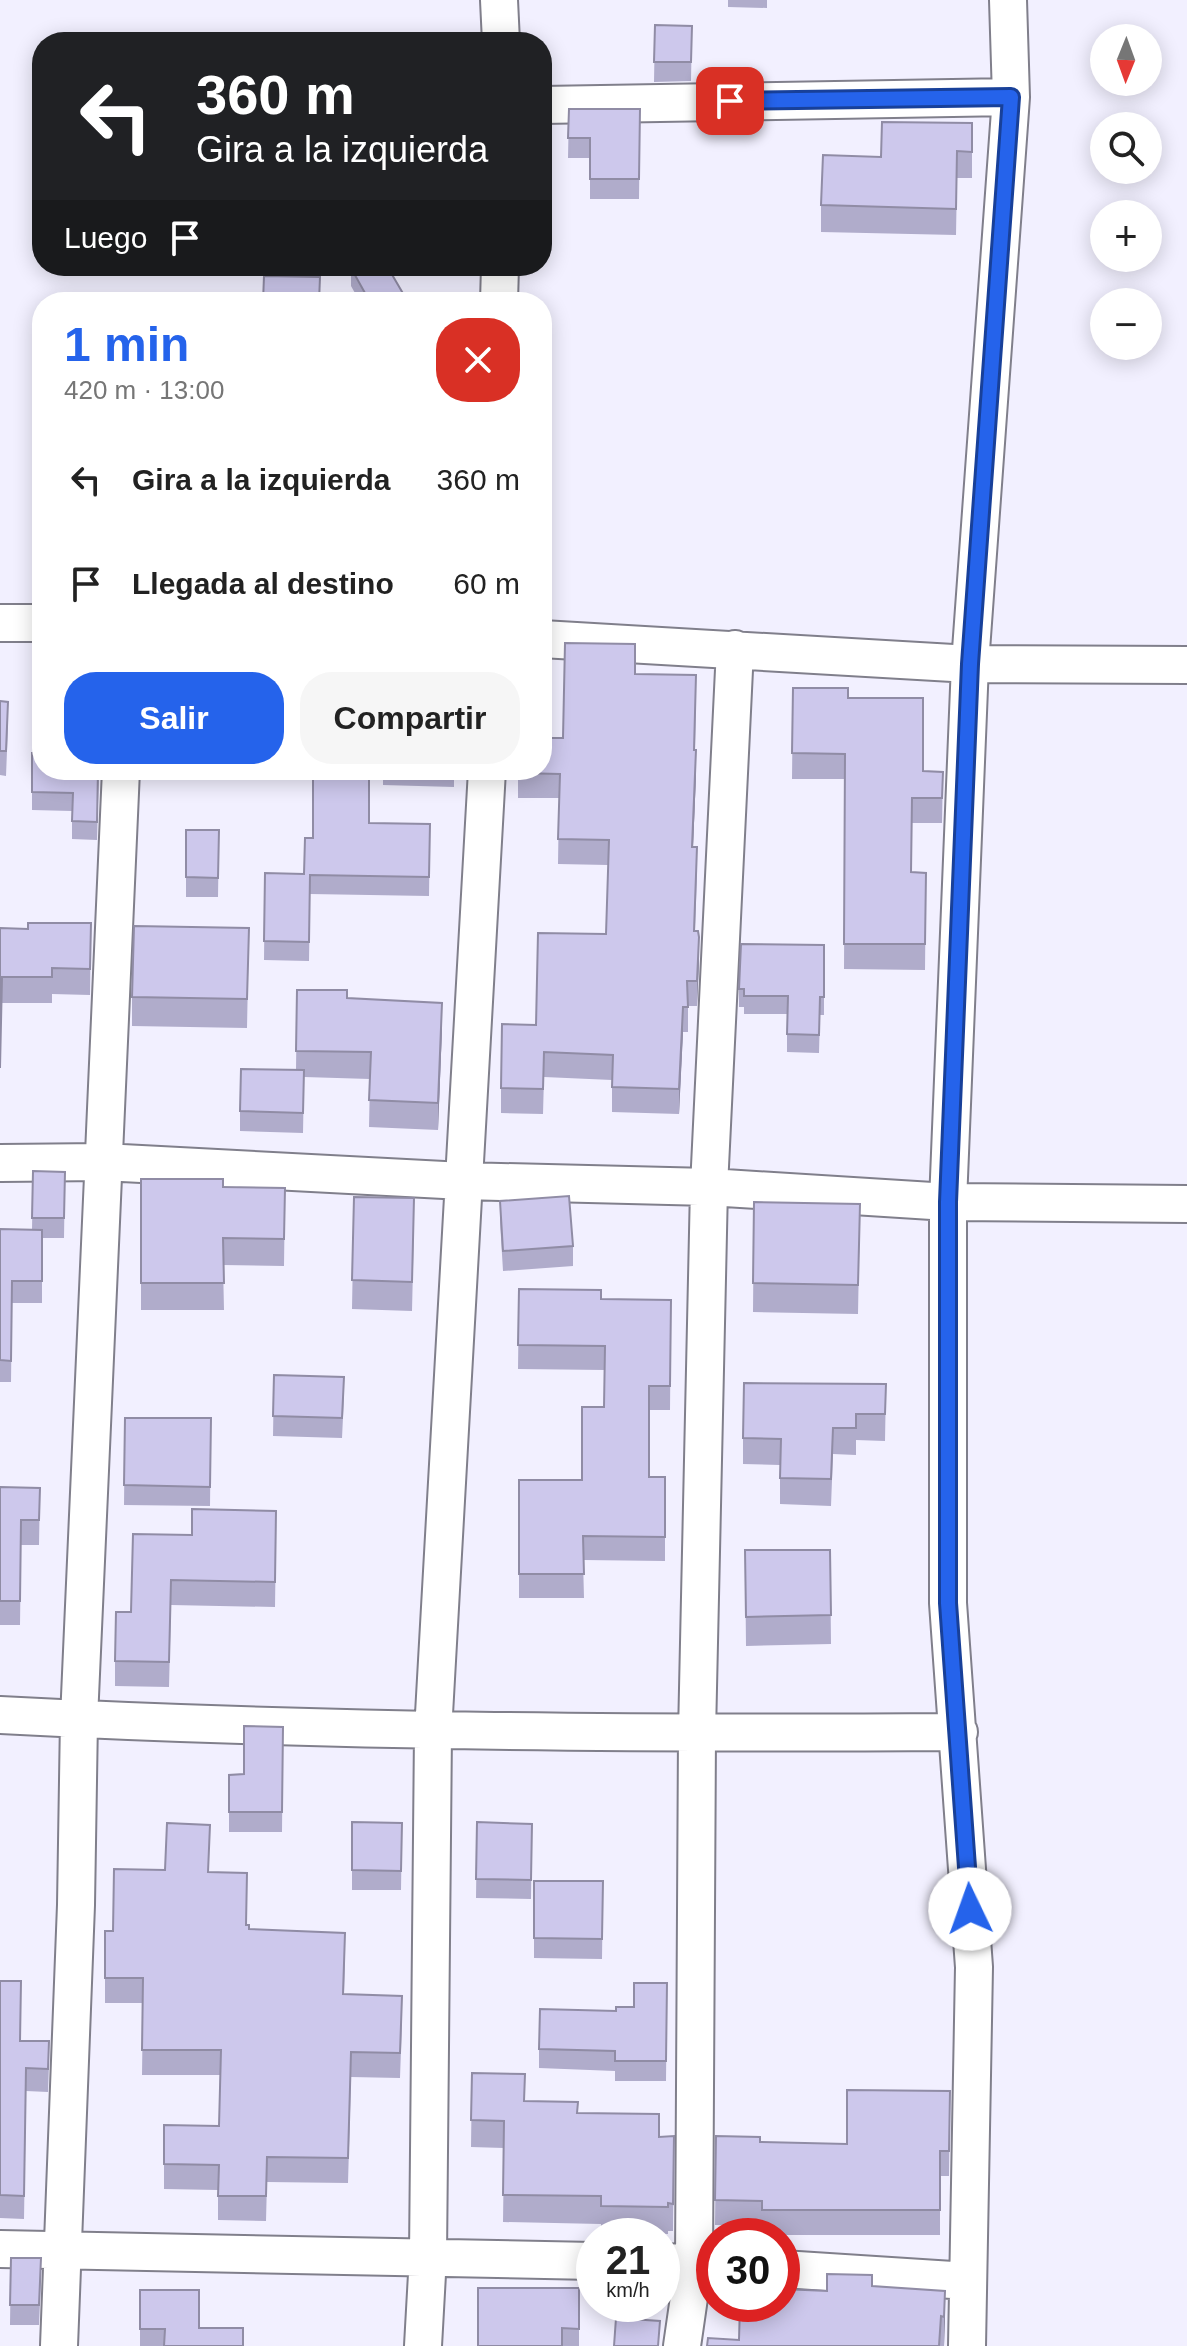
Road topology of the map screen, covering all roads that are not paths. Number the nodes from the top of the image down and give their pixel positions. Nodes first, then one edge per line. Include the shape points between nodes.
1 (499, 0) edge
2 (1008, 0) edge
3 (501, 32) edge
4 (1011, 97) junction
5 (552, 105) edge
6 (0, 623) edge
7 (32, 623) edge
8 (552, 640) edge
9 (735, 649) junction
10 (970, 664) junction
11 (1187, 665) edge
12 (121, 780) edge
13 (486, 780) edge
14 (103, 1162) junction
15 (0, 1163) edge
16 (463, 1181) junction
17 (709, 1187) junction
18 (948, 1202) junction
19 (1187, 1204) edge
20 (0, 1715) edge
21 (79, 1719) junction
22 (433, 1732) junction
23 (959, 1732) junction
24 (697, 1734) junction
25 (0, 2249) edge
26 (61, 2252) junction
27 (428, 2256) junction
28 (576, 2260) edge
29 (690, 2263) edge
30 (800, 2270) edge
31 (968, 2281) junction
32 (59, 2346) edge
33 (423, 2346) edge
34 (682, 2346) edge
35 (967, 2346) edge

1 - 3 street
2 - 4 street
4 - 5 street
4 - 10 street
6 - 7 street
8 - 9 street
9 - 10 street
9 - 17 street
10 - 11 street
10 - 18 street
12 - 14 street
13 - 16 street
14 - 15 street
14 - 16 street
14 - 21 street
16 - 17 street
16 - 22 street
17 - 18 street
17 - 24 street
18 - 19 street
18 - 23 street via 948,1603
20 - 21 street
21 - 22 street
21 - 26 street
22 - 24 street
22 - 27 street
23 - 24 street
23 - 31 street via 974,1967
24 - 29 street
25 - 26 street
26 - 27 street
26 - 32 street
27 - 28 street
27 - 33 street
29 - 34 street
30 - 31 street
31 - 35 street

